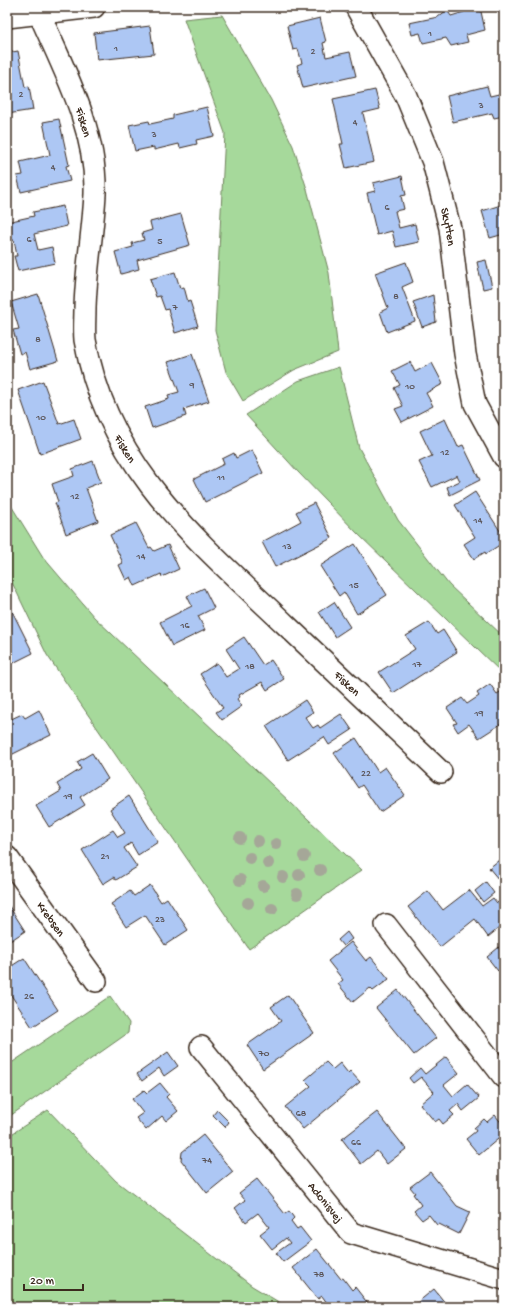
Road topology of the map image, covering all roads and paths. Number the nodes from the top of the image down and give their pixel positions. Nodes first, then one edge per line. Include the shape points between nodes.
1 (94, 7) edge
2 (356, 7) edge
3 (39, 13) junction
4 (7, 17) edge
5 (504, 457) edge
6 (442, 772) dead end
7 (7, 857) edge
8 (386, 925) dead end
9 (96, 981) dead end
10 (200, 1048) dead end
11 (504, 1077) edge
12 (504, 1279) edge

1 - 3 street
2 - 5 street, Skytten via 406,96 434,162 450,228 465,354 476,404
3 - 4 street
3 - 6 street, Fisken via 76,98 90,142 95,193 86,287 85,338 95,384 116,433 144,478 188,533
7 - 9 street, Krebsen
8 - 11 street
10 - 12 street, Adonisvej via 351,1234

